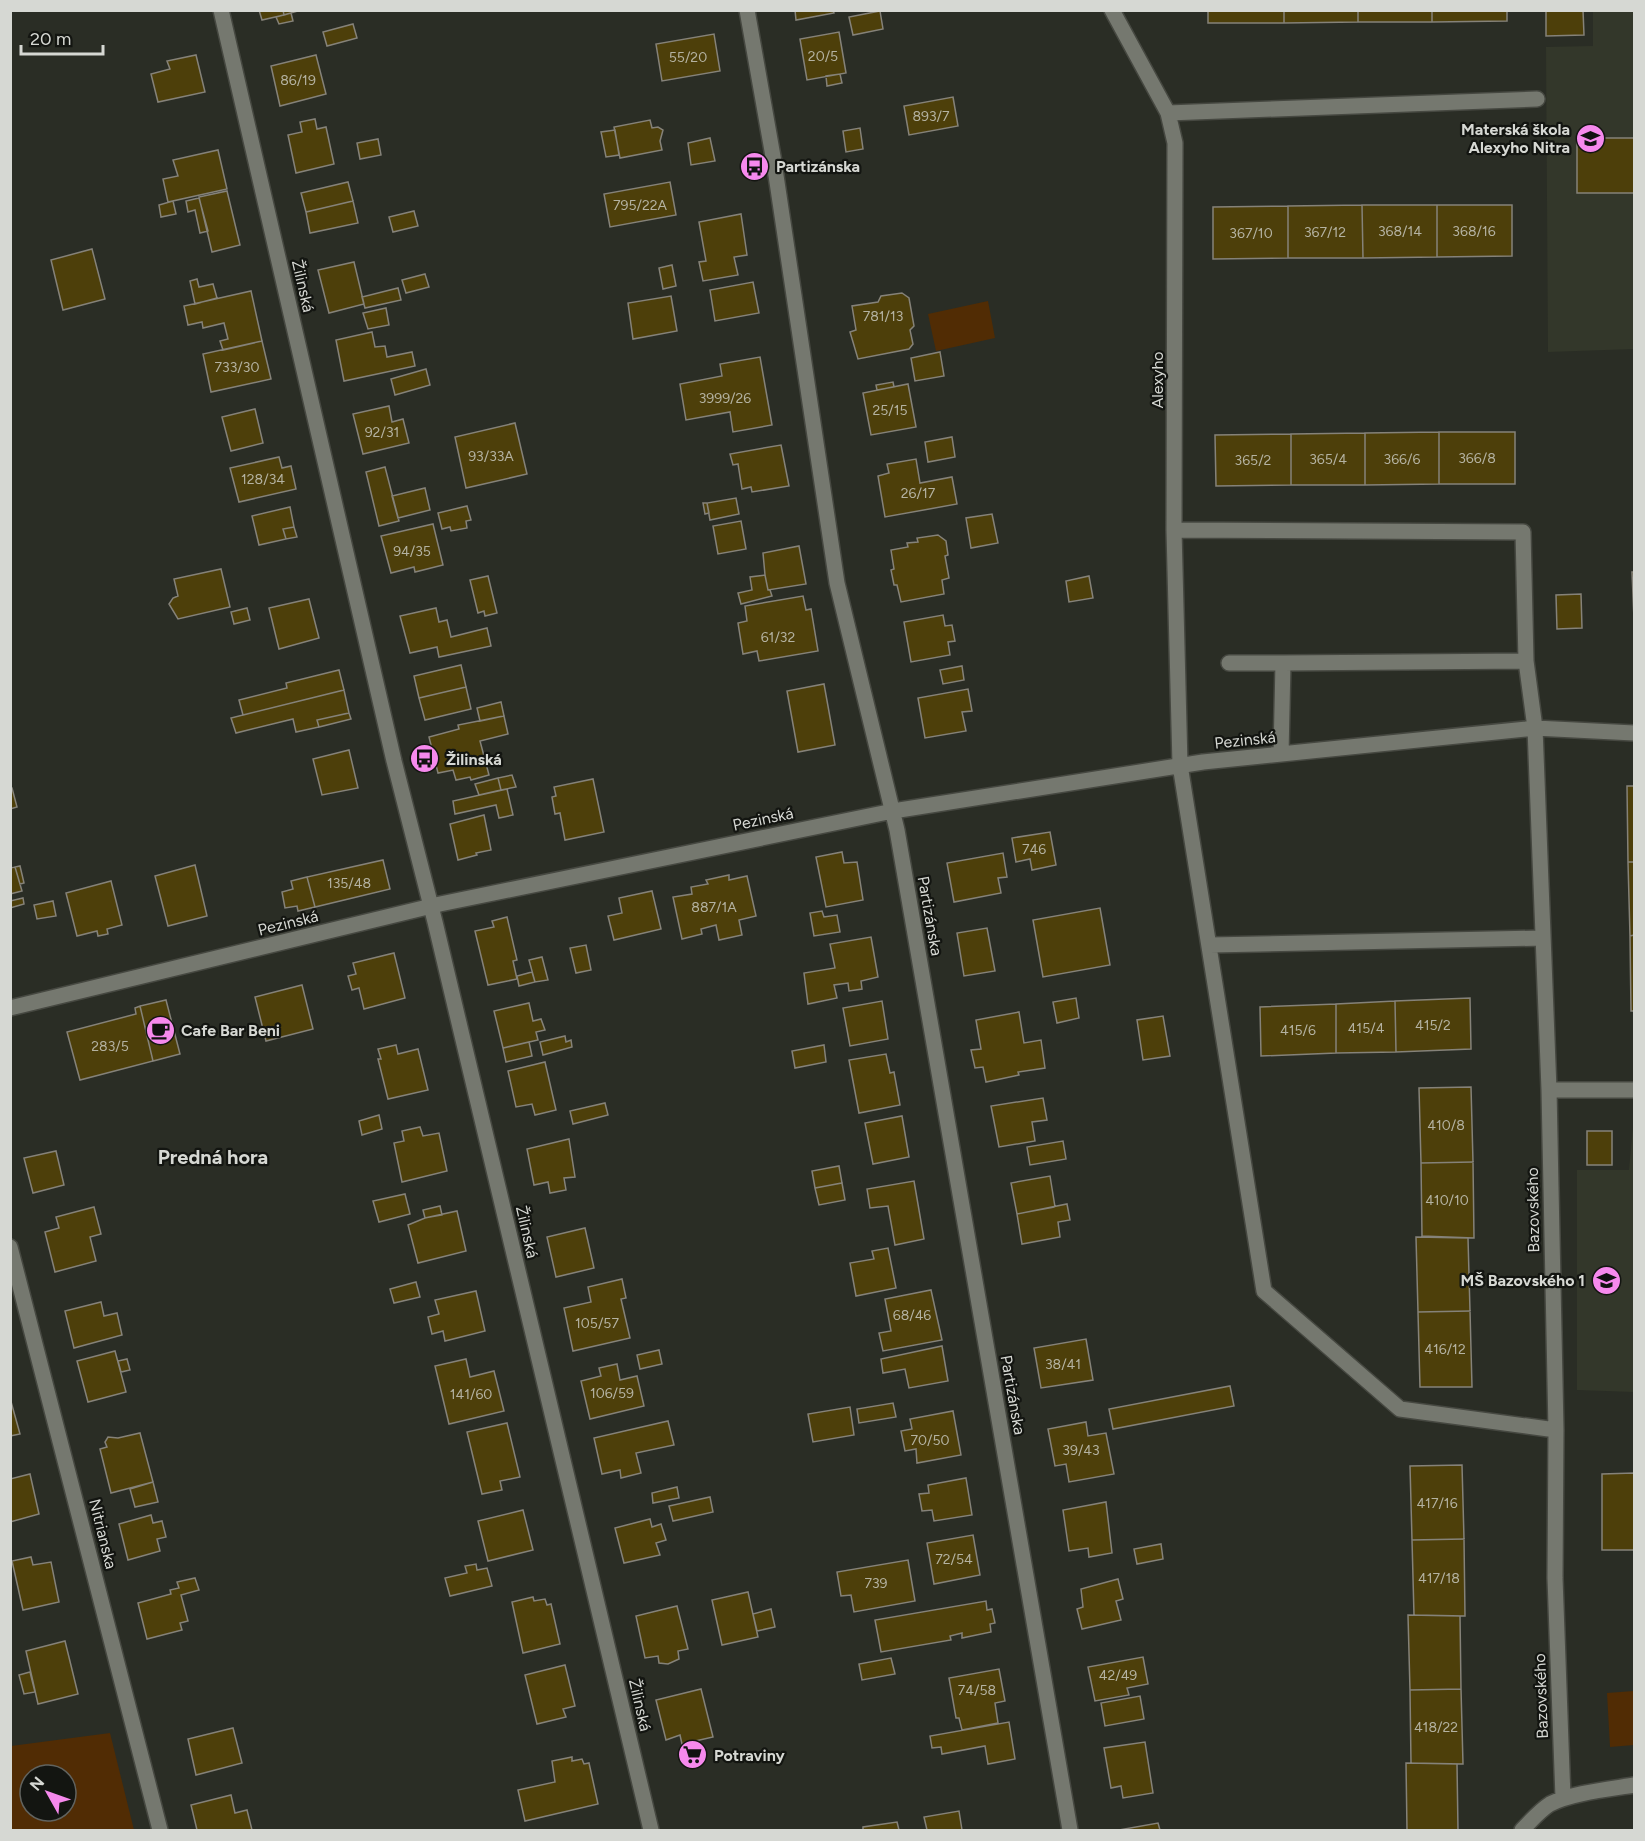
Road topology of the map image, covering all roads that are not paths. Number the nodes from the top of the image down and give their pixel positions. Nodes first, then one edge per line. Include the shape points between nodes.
1 (221, 10) edge
2 (747, 10) edge
3 (1112, 10) edge
4 (1537, 99) dead end
5 (1168, 113) junction
6 (1174, 530) junction
7 (1526, 661) junction
8 (1229, 663) dead end
9 (1283, 663) junction
10 (1535, 728) junction
11 (1635, 733) edge
12 (1281, 754) junction
13 (1180, 765) junction
14 (893, 811) junction
15 (431, 907) junction
16 (1542, 938) junction
17 (1210, 945) junction
18 (10, 1008) edge
19 (1549, 1090) junction
20 (1635, 1090) edge
21 (10, 1247) edge
22 (1556, 1430) junction
23 (1635, 1785) edge
24 (1563, 1798) junction
25 (160, 1830) edge
26 (651, 1830) edge
27 (1071, 1830) edge
28 (1522, 1830) edge

1 - 15 street, Žilinská
2 - 14 street, Partizánska via 774,162 837,583
3 - 5 street, Alexyho
4 - 5 street
5 - 6 street, Alexyho via 1175,144
6 - 7 street, Bazovského via 1524,532
6 - 13 street, Alexyho
7 - 9 street
7 - 10 street, Bazovského
8 - 9 street
9 - 12 street
10 - 11 street, Pezinská
10 - 12 street, Pezinská
10 - 16 street, Bazovského
12 - 13 street, Pezinská
13 - 14 street, Pezinská
13 - 17 street, Alexyho
14 - 15 street, Pezinská
14 - 27 street, Partizánska
15 - 18 street, Pezinská
15 - 26 street, Žilinská
16 - 17 street
16 - 19 street, Bazovského
17 - 22 street, Alexyho via 1264,1291 1400,1409
19 - 20 street
19 - 22 street, Bazovského
21 - 25 street, Nitrianska
22 - 24 street, Bazovského via 1555,1578
23 - 24 street
24 - 28 street via 1535,1815

